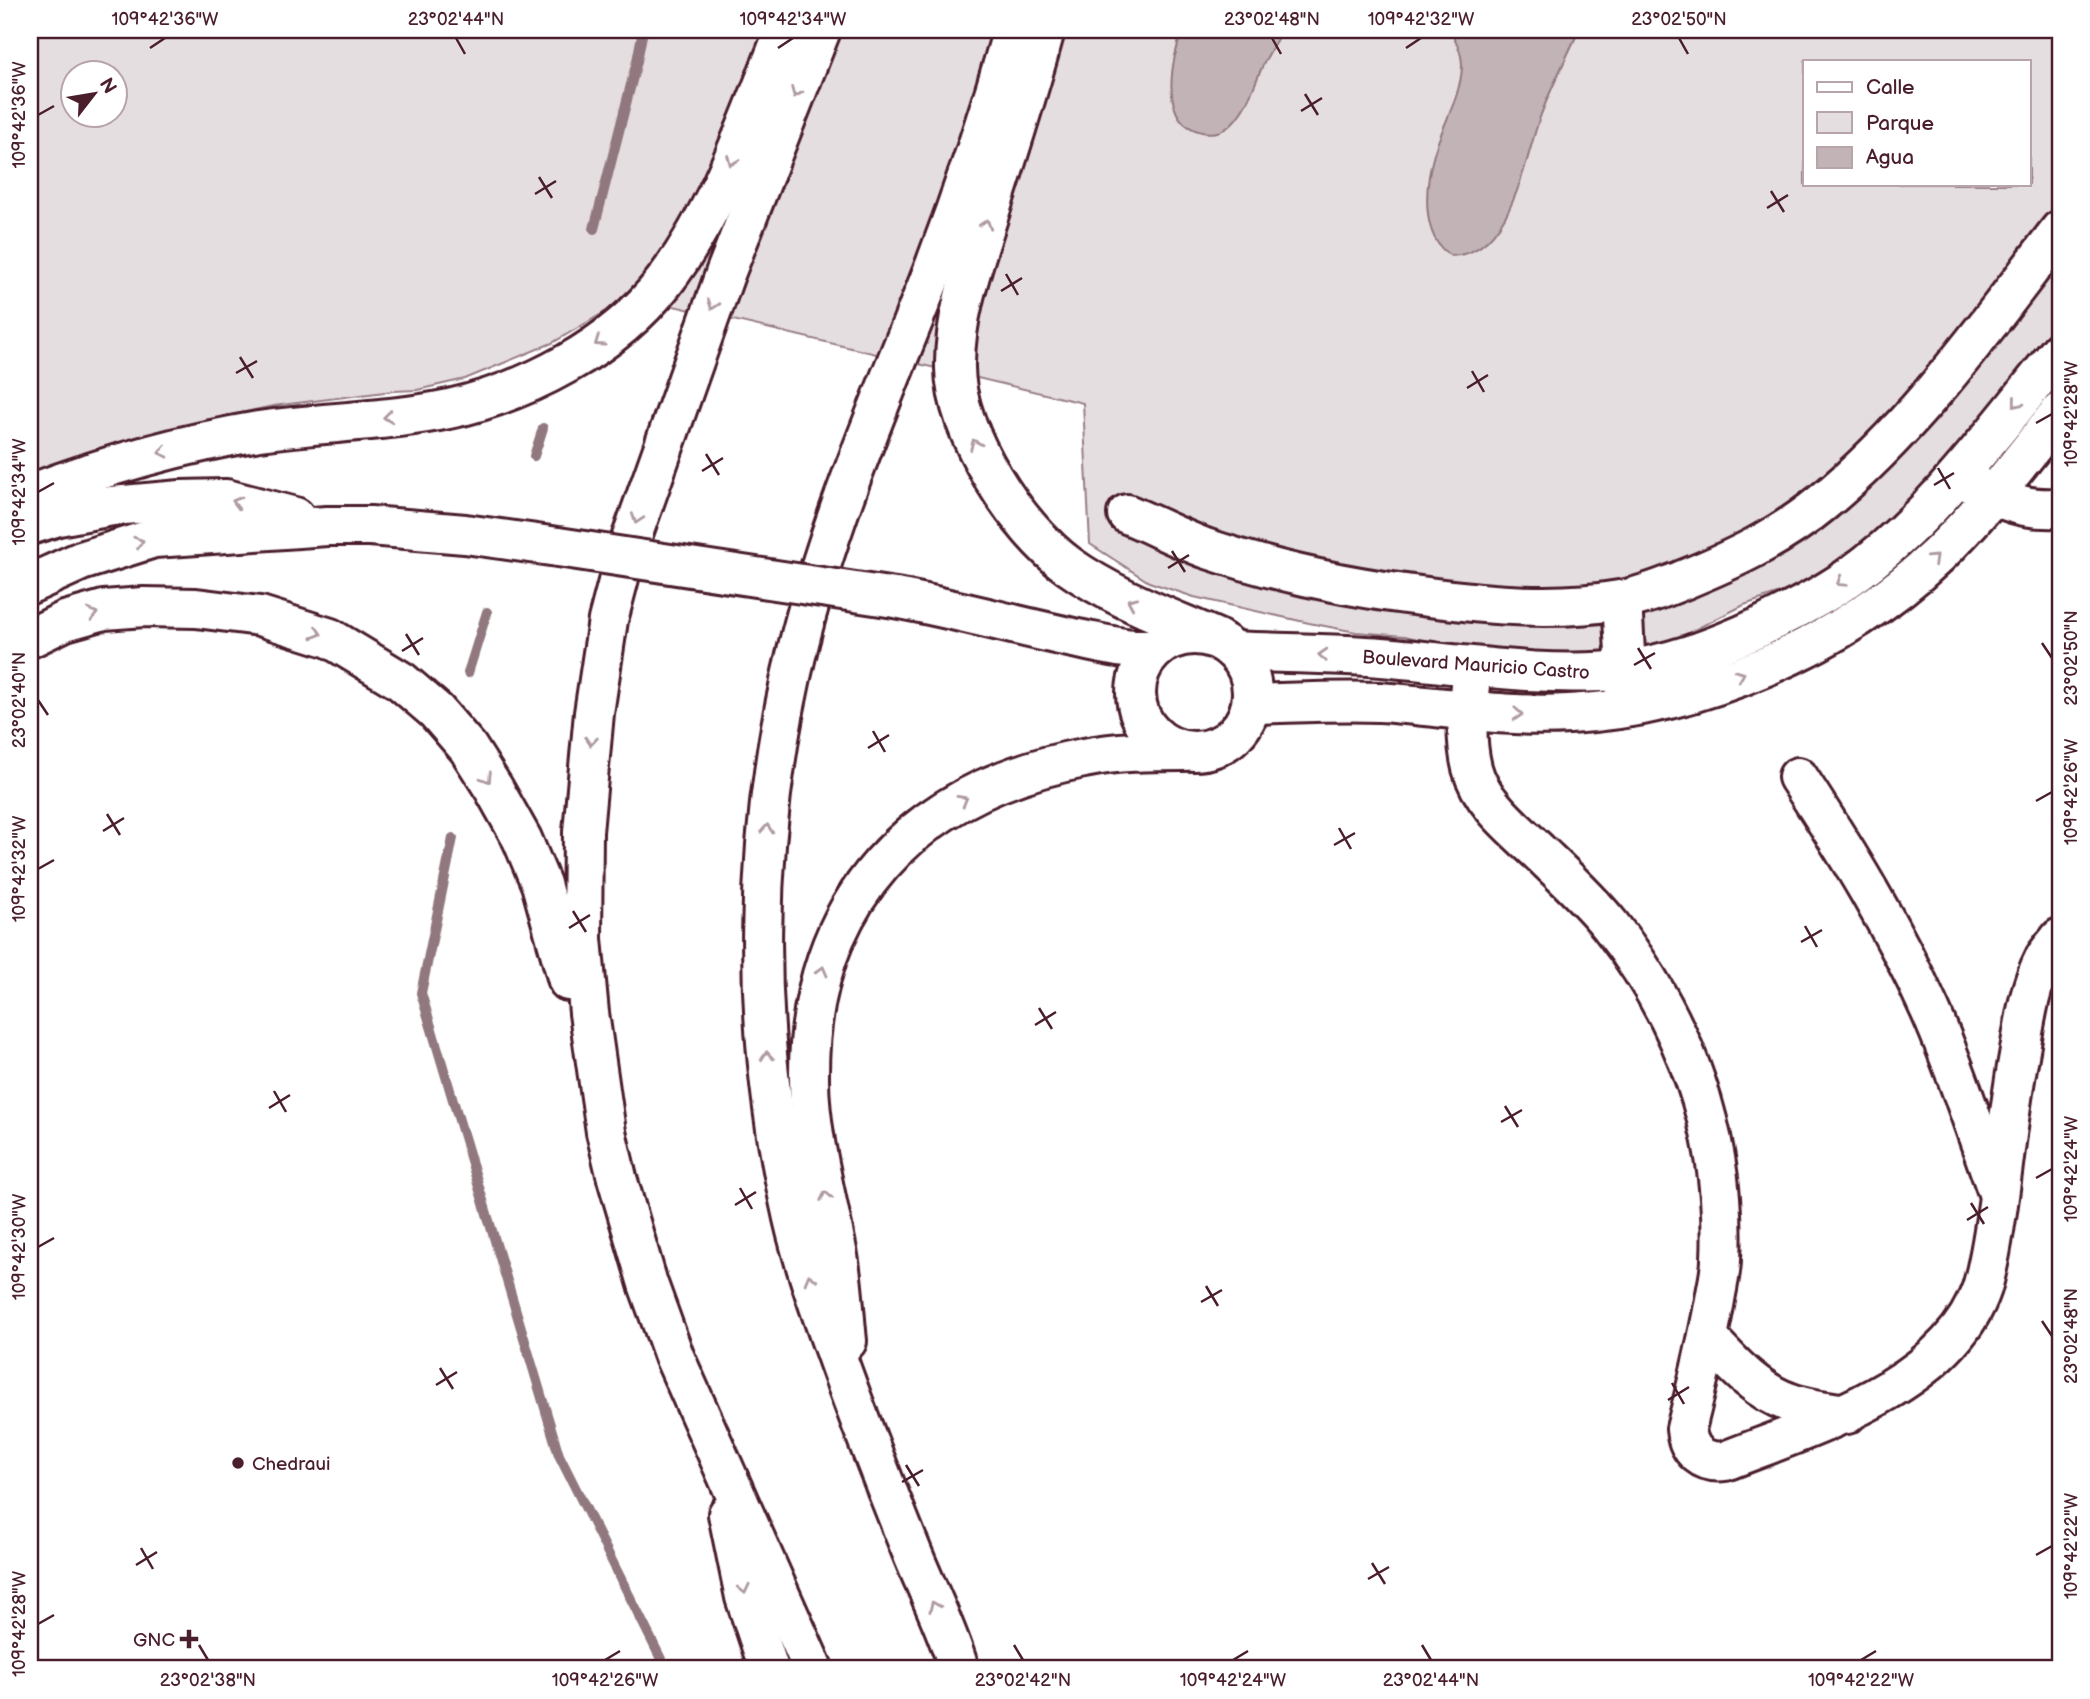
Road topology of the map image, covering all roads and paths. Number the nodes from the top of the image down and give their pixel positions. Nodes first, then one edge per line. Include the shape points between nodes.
1 (785, 30) edge
2 (821, 30) edge
3 (1013, 30) edge
4 (1045, 30) edge
5 (2060, 230) edge
6 (2060, 351) edge
7 (2060, 412) edge
8 (1959, 474) junction
9 (30, 494) edge
10 (1994, 496) junction
11 (2060, 508) edge
12 (1127, 514) dead end
13 (30, 525) edge
14 (327, 526) junction
15 (30, 584) edge
16 (1622, 600) junction
17 (1043, 632) junction
18 (30, 638) edge
19 (1226, 645) junction
20 (1157, 648) junction
21 (1472, 668) junction
22 (1626, 670) junction
23 (1252, 704) junction
24 (1624, 709) junction
25 (1467, 710) junction
26 (1147, 728) junction
27 (1184, 751) junction
28 (1798, 777) dead end
29 (2060, 938) edge
30 (599, 1091) junction
31 (1999, 1196) junction
32 (1708, 1338) junction
33 (855, 1409) junction
34 (1847, 1414) junction
35 (715, 1451) junction
36 (769, 1669) edge
37 (813, 1669) edge
38 (959, 1669) edge

1 -> 9 main road via 722,185 696,235 650,299 585,351 525,384 449,409 212,440 118,464
2 -> 30 main road via 650,478 608,620 583,832 582,939
33 -> 3 main road via 794,1220 771,1095 762,989 767,825 798,646 822,566 957,208
19 -> 4 main road via 1116,595 1061,559 1018,514 992,477 962,407 955,369 961,314
5 - 16 main road via 1947,376 1894,436 1820,505 1730,561
6 -> 8 main road, Boulevard Mauricio Castro
7 - 10 main road
8 - 10 main road
8 -> 22 main road, Boulevard Mauricio Castro via 1903,532 1848,578 1724,644
10 - 11 main road via 2023,508
24 -> 10 main road via 1675,698 1796,653 1888,598 1937,556
12 - 16 main road via 1206,548 1274,569 1376,591 1535,607
14 -> 13 main road via 226,499 112,506
15 -> 14 main road via 81,561 154,538
14 - 17 main road, bridge via 465,534 558,547 941,606
16 - 22 main road
17 - 20 main road via 1133,650
17 - 26 main road via 1075,648 1105,672
18 -> 30 main road via 65,621 104,610 196,608 260,616 330,638 401,681 436,711 468,748 522,839 547,905
19 - 20 main road via 1196,635 1175,638
21 -> 19 main road, Boulevard Mauricio Castro
19 - 23 main road via 1247,668
20 - 26 main road via 1143,665 1136,686 1138,708
21 - 22 main road, Boulevard Mauricio Castro via 1557,673
21 - 25 main road
22 - 24 main road
23 - 25 main road via 1377,702
23 - 27 main road via 1241,728 1226,742 1206,750
25 -> 24 main road via 1569,714
25 - 32 main road via 1472,766 1480,790 1609,924 1684,1047 1712,1136 1722,1205 1721,1261
26 - 27 main road via 1164,743
33 -> 27 main road via 839,1261 809,1082 811,1019 832,941 886,860 930,820 969,796 1026,772 1087,757
28 - 31 main road via 1897,941 1930,1011
29 - 31 main road via 2044,958 2029,1000
30 - 35 main road via 617,1178 648,1284
31 - 34 main road via 1981,1290 1961,1328 1909,1377
32 - 34 main road via 1767,1392 1788,1403
32 - 34 main road via 1686,1429 1687,1440 1705,1460 1725,1461
38 -> 33 main road
35 -> 36 main road via 745,1597
35 - 37 main road

